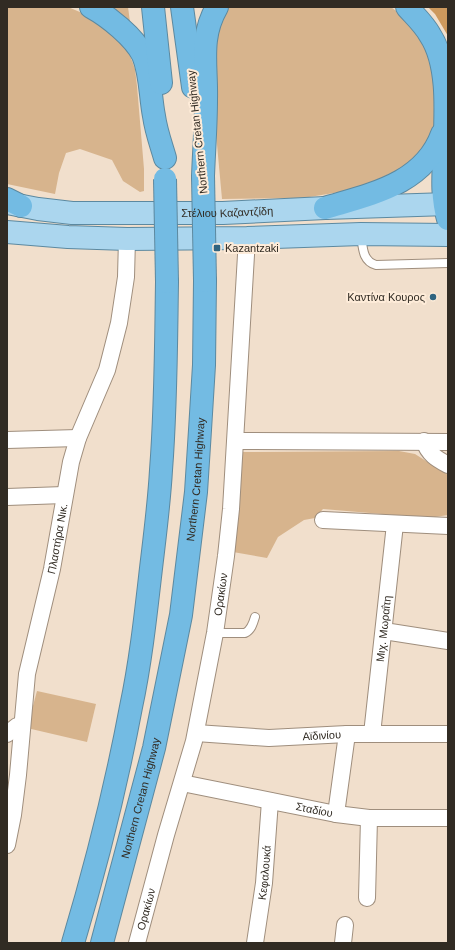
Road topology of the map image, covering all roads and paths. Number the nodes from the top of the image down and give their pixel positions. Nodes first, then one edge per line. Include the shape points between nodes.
1 (91, 7) edge
2 (153, 7) edge
3 (182, 7) edge
4 (217, 7) edge
5 (407, 7) edge
6 (421, 7) edge
7 (448, 55) edge
8 (445, 127) junction
9 (165, 169) junction
10 (203, 176) junction
11 (12, 202) edge
12 (325, 208) junction
13 (447, 209) edge
14 (7, 232) edge
15 (361, 234) junction
16 (448, 235) edge
17 (247, 238) junction
18 (127, 239) junction
19 (448, 263) edge
20 (78, 438) junction
21 (7, 440) edge
22 (236, 440) junction
23 (424, 441) junction
24 (448, 442) edge
25 (448, 465) edge
26 (64, 495) junction
27 (7, 496) edge
28 (323, 520) dead end
29 (395, 524) junction
30 (448, 526) edge
31 (256, 617) dead end
32 (384, 631) junction
33 (215, 633) junction
34 (448, 641) edge
35 (22, 725) junction
36 (196, 733) junction
37 (7, 734) edge
38 (347, 734) junction
39 (372, 734) junction
40 (448, 734) edge
41 (182, 783) junction
42 (270, 801) junction
43 (336, 814) junction
44 (369, 818) junction
45 (448, 818) edge
46 (7, 845) edge
47 (367, 898) dead end
48 (345, 925) dead end
49 (73, 943) edge
50 (102, 943) edge
51 (138, 943) edge
52 (255, 943) edge
53 (343, 943) edge

1 - 9 highway via 128,36 143,57 148,72
2 - 9 highway via 163,101
3 - 10 highway, Northern Cretan Highway
4 - 10 highway via 208,24 204,47 206,99
5 - 8 highway via 431,36 440,58 445,84
6 - 7 highway via 434,23
8 - 12 highway via 436,148 415,172 384,189
8 - 13 highway via 443,183
9 - 49 highway, bridge via 165,389 154,542 132,705
10 - 50 highway, Northern Cretan Highway, bridge via 204,365 196,492 181,615 154,748
11 - 12 main road, Στέλιου Καζαντζίδη via 38,209 72,213 224,213
12 - 13 main road, Στέλιου Καζαντζίδη
14 - 18 main road
15 - 16 main road
15 - 17 main road
15 - 19 lane via 366,260 370,264
17 - 18 main road
17 - 22 street, Ορακίων
18 - 20 street, Πλαστήρα Νικ. via 126,277 118,329 107,370
20 - 21 street
20 - 26 street, Πλαστήρα Νικ.
22 - 23 street
22 - 33 street, Ορακίων via 230,530
23 - 24 street
23 - 25 street via 430,454
26 - 27 street
26 - 35 street, Πλαστήρα Νικ. via 52,569 27,674
28 - 29 street
29 - 30 street
29 - 32 street, Μιχ. Μωραΐτη
31 - 33 lane via 252,627 245,634
32 - 34 street
32 - 39 street, Μιχ. Μωραΐτη
33 - 36 street, Ορακίων
35 - 37 street
35 - 46 street, Πλαστήρα Νικ. via 19,769
36 - 38 street, Αϊδινίου via 269,738
36 - 41 street, Ορακίων
38 - 39 street, Αϊδινίου
38 - 43 street
39 - 40 street, Αϊδινίου
41 - 42 street, Σταδίου
41 - 51 street, Ορακίων via 162,848
42 - 43 street, Σταδίου
42 - 52 street, Κεφαλουκά via 265,877
43 - 44 street, Σταδίου
44 - 45 street, Σταδίου
44 - 47 street
48 - 53 street

